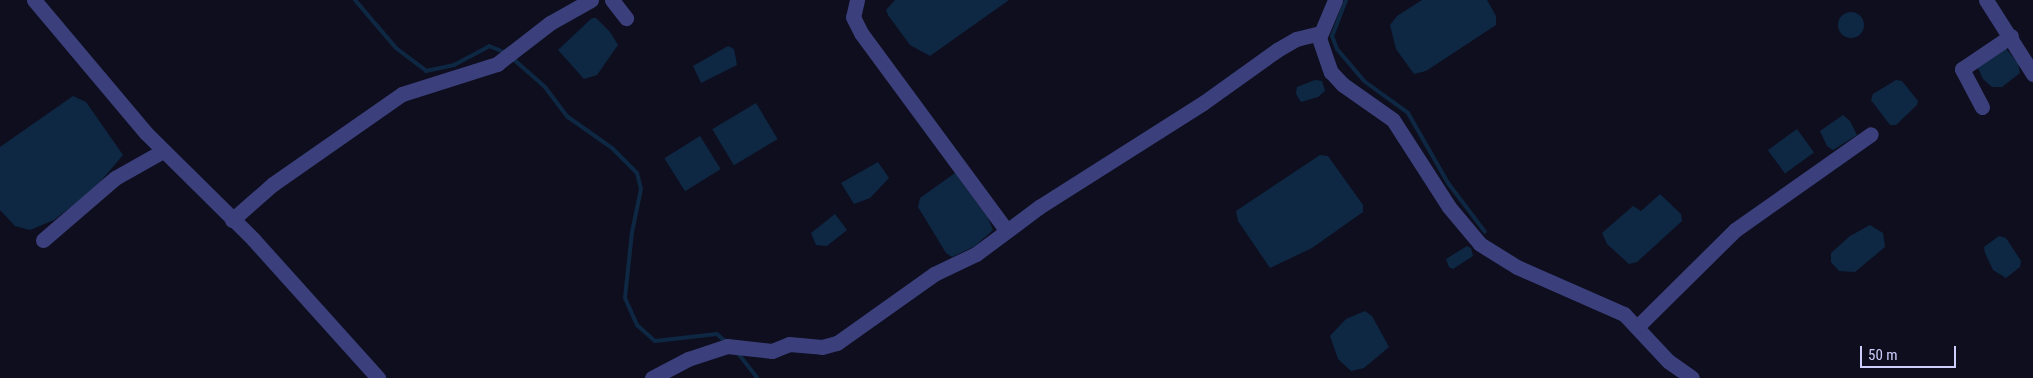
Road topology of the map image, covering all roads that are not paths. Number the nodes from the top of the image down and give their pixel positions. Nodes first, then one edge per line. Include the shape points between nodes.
1 (34, 0) edge
2 (591, 0) edge
3 (612, 0) edge
4 (857, 0) edge
5 (1335, 0) edge
6 (1986, 0) edge
7 (626, 18) dead end
8 (1320, 33) junction
9 (2011, 36) junction
10 (2033, 74) edge
11 (1982, 107) dead end
12 (1871, 134) dead end
13 (162, 151) junction
14 (232, 220) junction
15 (1006, 230) junction
16 (43, 240) dead end
17 (1638, 326) junction
18 (378, 378) edge
19 (652, 378) edge
20 (1692, 378) edge

1 - 13 street
2 - 14 street via 550,23 496,64 402,94 273,184
3 - 7 street
4 - 15 street via 853,16 861,33
5 - 8 street
6 - 9 street
8 - 15 street via 1296,39 1277,50 1203,104
8 - 17 street via 1323,57 1335,78 1393,120 1449,208 1480,244 1517,267 1624,314
9 - 10 street
9 - 11 street via 1962,69
12 - 17 street via 1735,230
13 - 14 street
13 - 16 street via 115,178
14 - 18 street
15 - 19 street via 976,254 934,274 837,342 822,347 789,344 772,351 727,346 688,358
17 - 20 street via 1668,362

